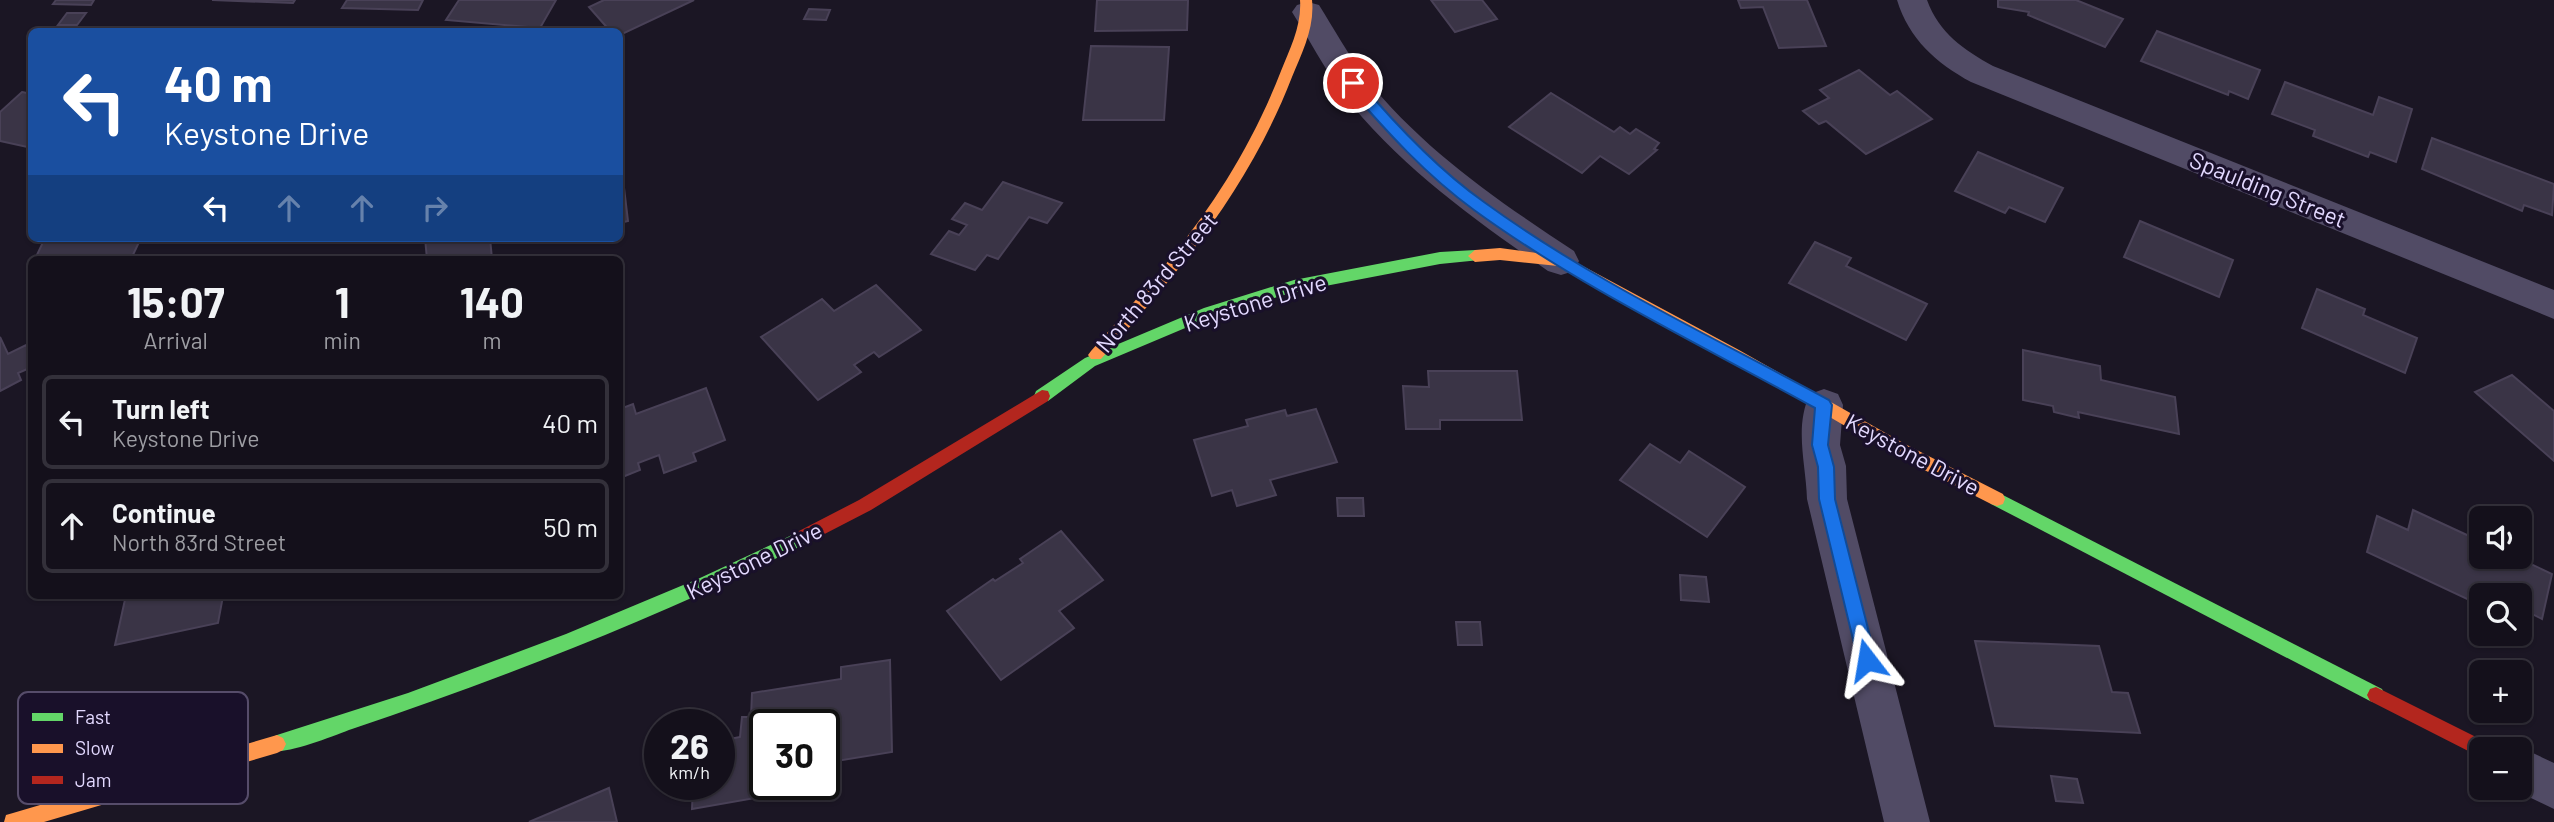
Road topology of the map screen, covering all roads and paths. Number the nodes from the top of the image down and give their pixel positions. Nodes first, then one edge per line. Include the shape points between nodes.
1 (1912, 0) edge
2 (1307, 6) edge
3 (1561, 261) junction
4 (2554, 305) edge
5 (1090, 362) junction
6 (1824, 405) junction
7 (2469, 742) edge
8 (248, 753) edge
9 (2532, 775) edge
10 (2554, 787) edge
11 (74, 804) edge
12 (13, 822) edge
13 (1907, 822) edge

1 - 4 street, Spaulding Street via 1929,36 1982,74
2 - 3 street, North 83rd Street via 1353,83 1395,133 1466,197
2 - 5 street, North 83rd Street via 1284,89 1227,196 1196,241
3 - 5 street, Keystone Drive via 1500,254 1440,258 1294,286 1204,314
3 - 6 street, Keystone Drive
5 - 8 street, Keystone Drive via 1024,409 865,505 754,563 460,683
6 - 7 street, Keystone Drive via 1912,455
6 - 13 street via 1820,445 1827,499
9 - 10 street
11 - 12 street, Keystone Drive

